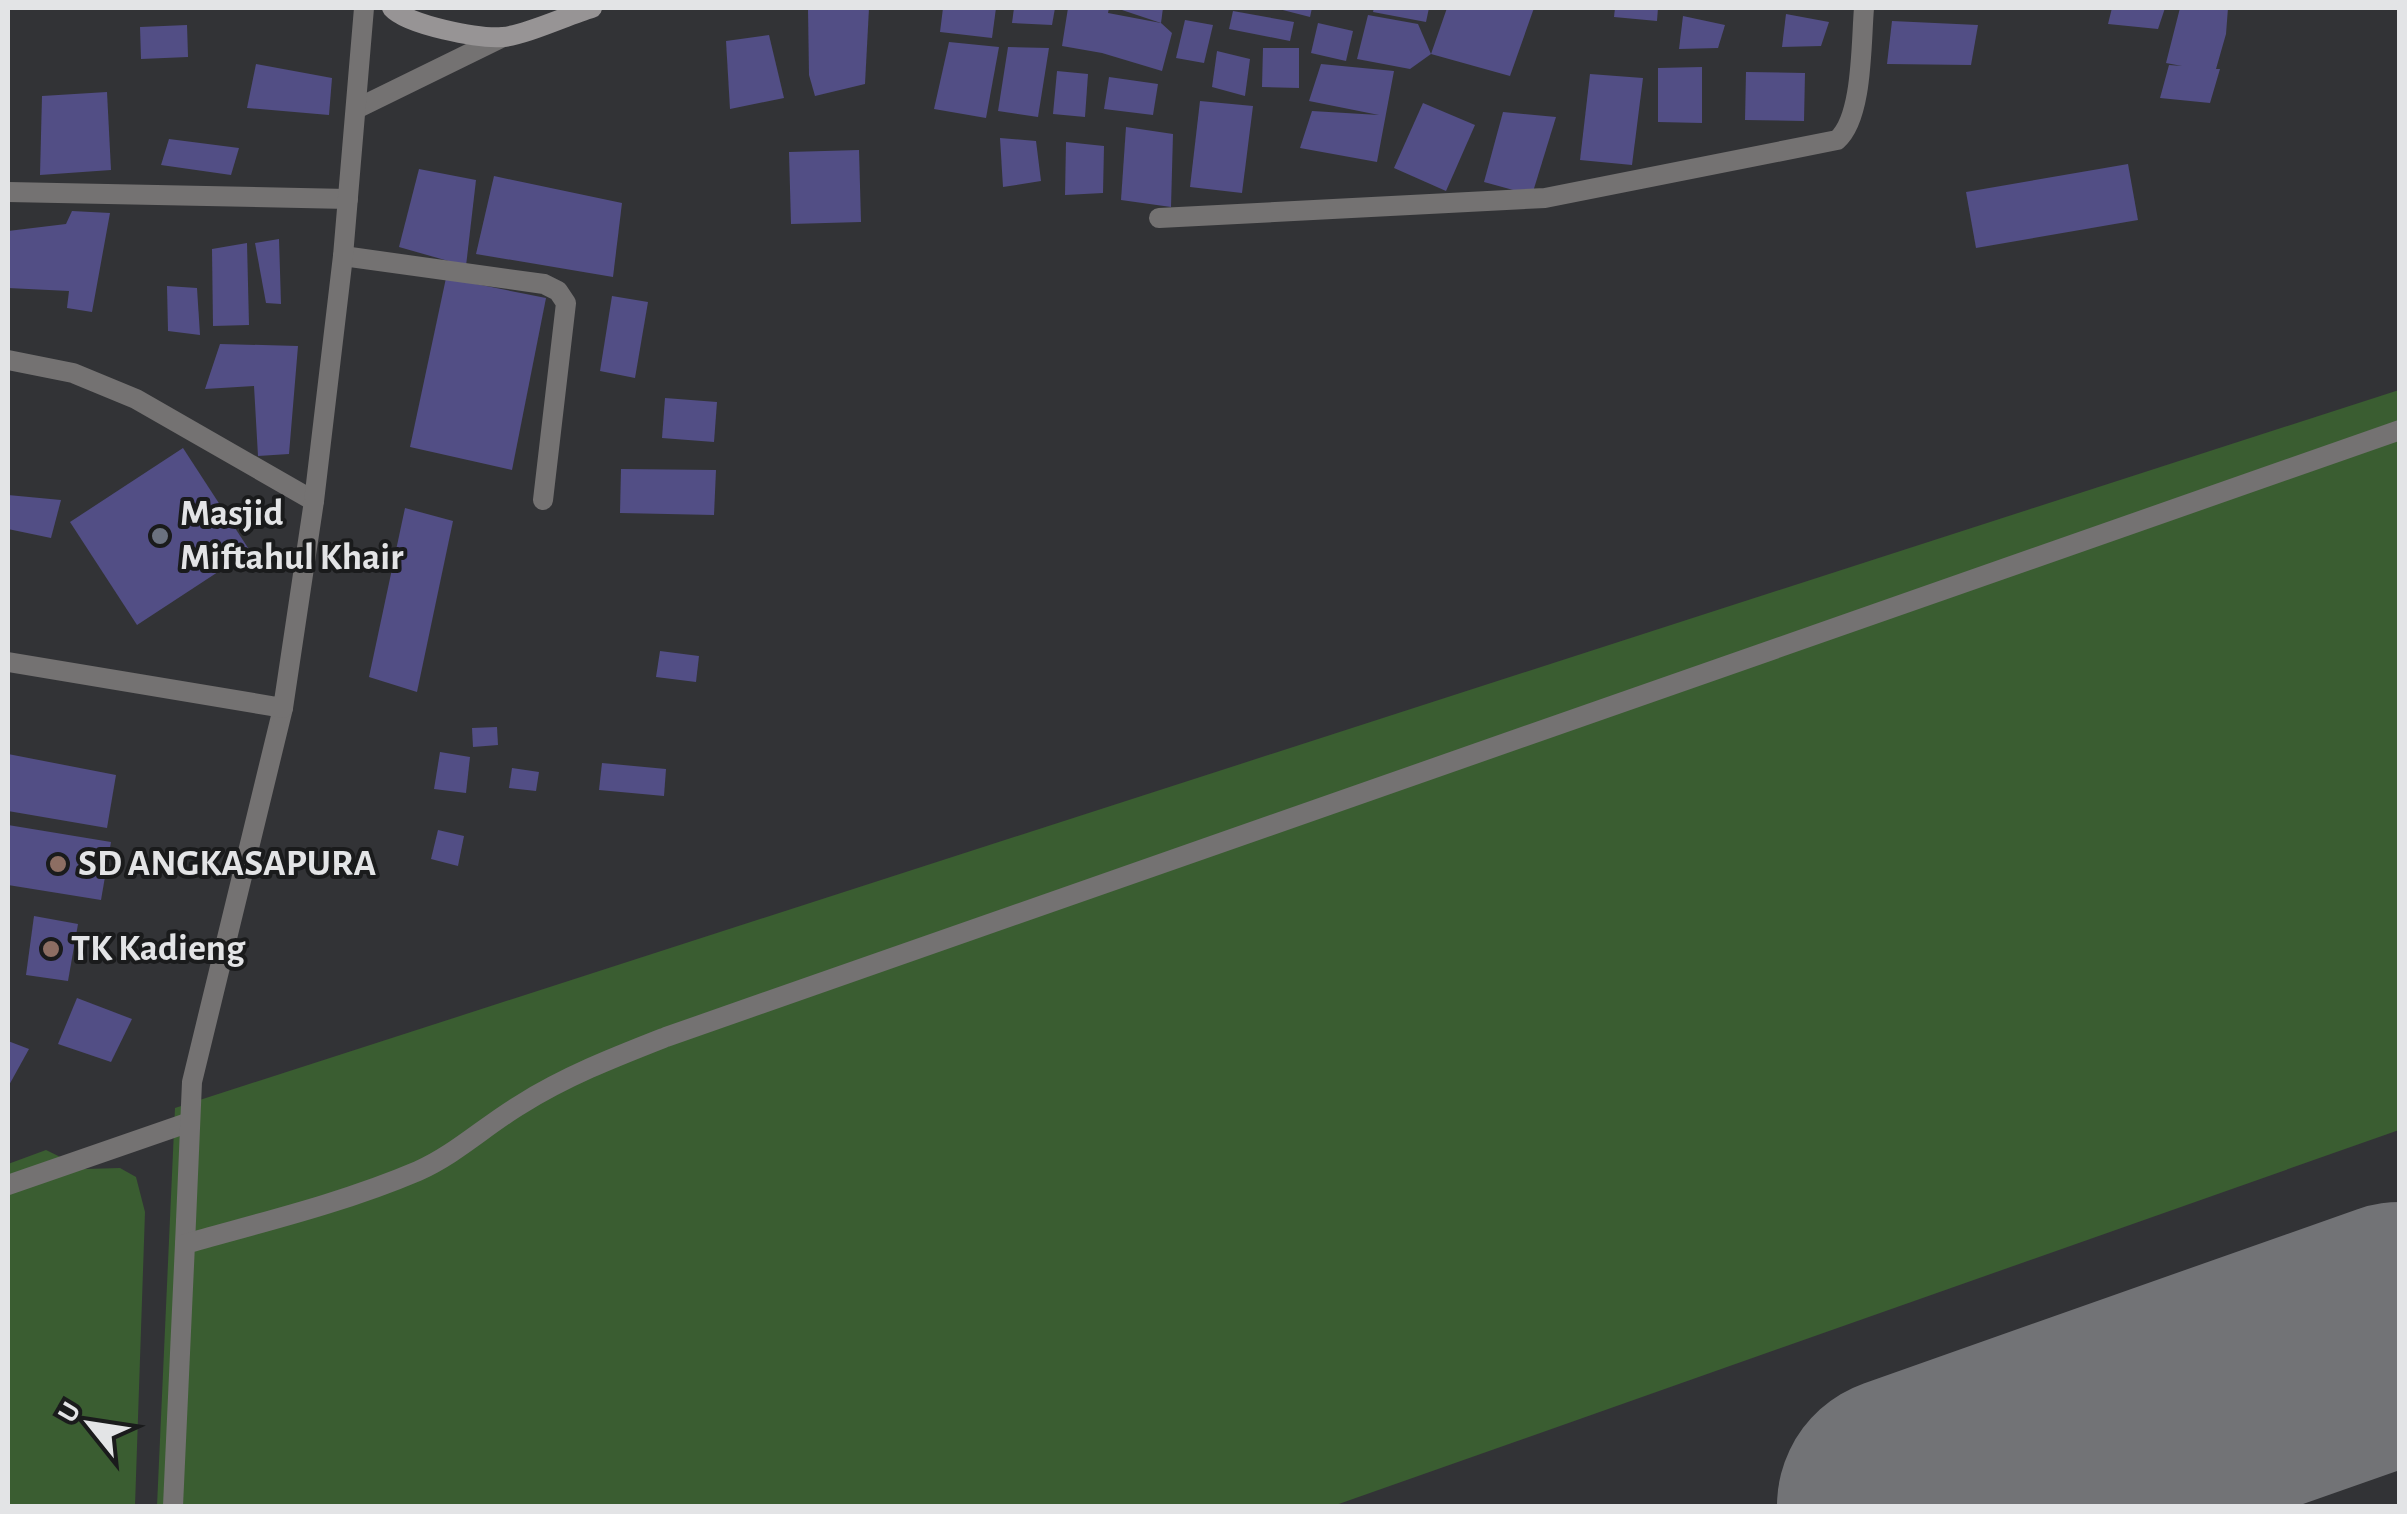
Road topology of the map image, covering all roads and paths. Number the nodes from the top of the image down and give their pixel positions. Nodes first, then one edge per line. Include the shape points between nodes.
1 (364, 8) edge
2 (392, 8) edge
3 (592, 8) edge
4 (1864, 8) edge
5 (503, 37) junction
6 (356, 109) junction
7 (8, 192) edge
8 (348, 199) junction
9 (1159, 218) dead end
10 (343, 256) junction
11 (8, 360) edge
12 (2400, 430) edge
13 (543, 500) dead end
14 (314, 501) junction
15 (8, 662) edge
16 (284, 708) junction
17 (190, 1122) junction
18 (8, 1185) edge
19 (184, 1244) junction
20 (173, 1506) edge

1 - 6 street
2 - 5 main road via 414,22
3 - 5 main road
4 - 9 street via 1850,124 1827,143 1545,198
5 - 6 street
6 - 8 street
7 - 8 street
8 - 10 street
10 - 13 street via 544,284 558,292 566,304
10 - 14 street
11 - 14 street via 73,373 136,398
12 - 19 street via 666,1037 573,1074 421,1170 349,1198
14 - 16 street
15 - 16 street
16 - 17 street via 210,1000
17 - 18 street
17 - 19 street
19 - 20 street

